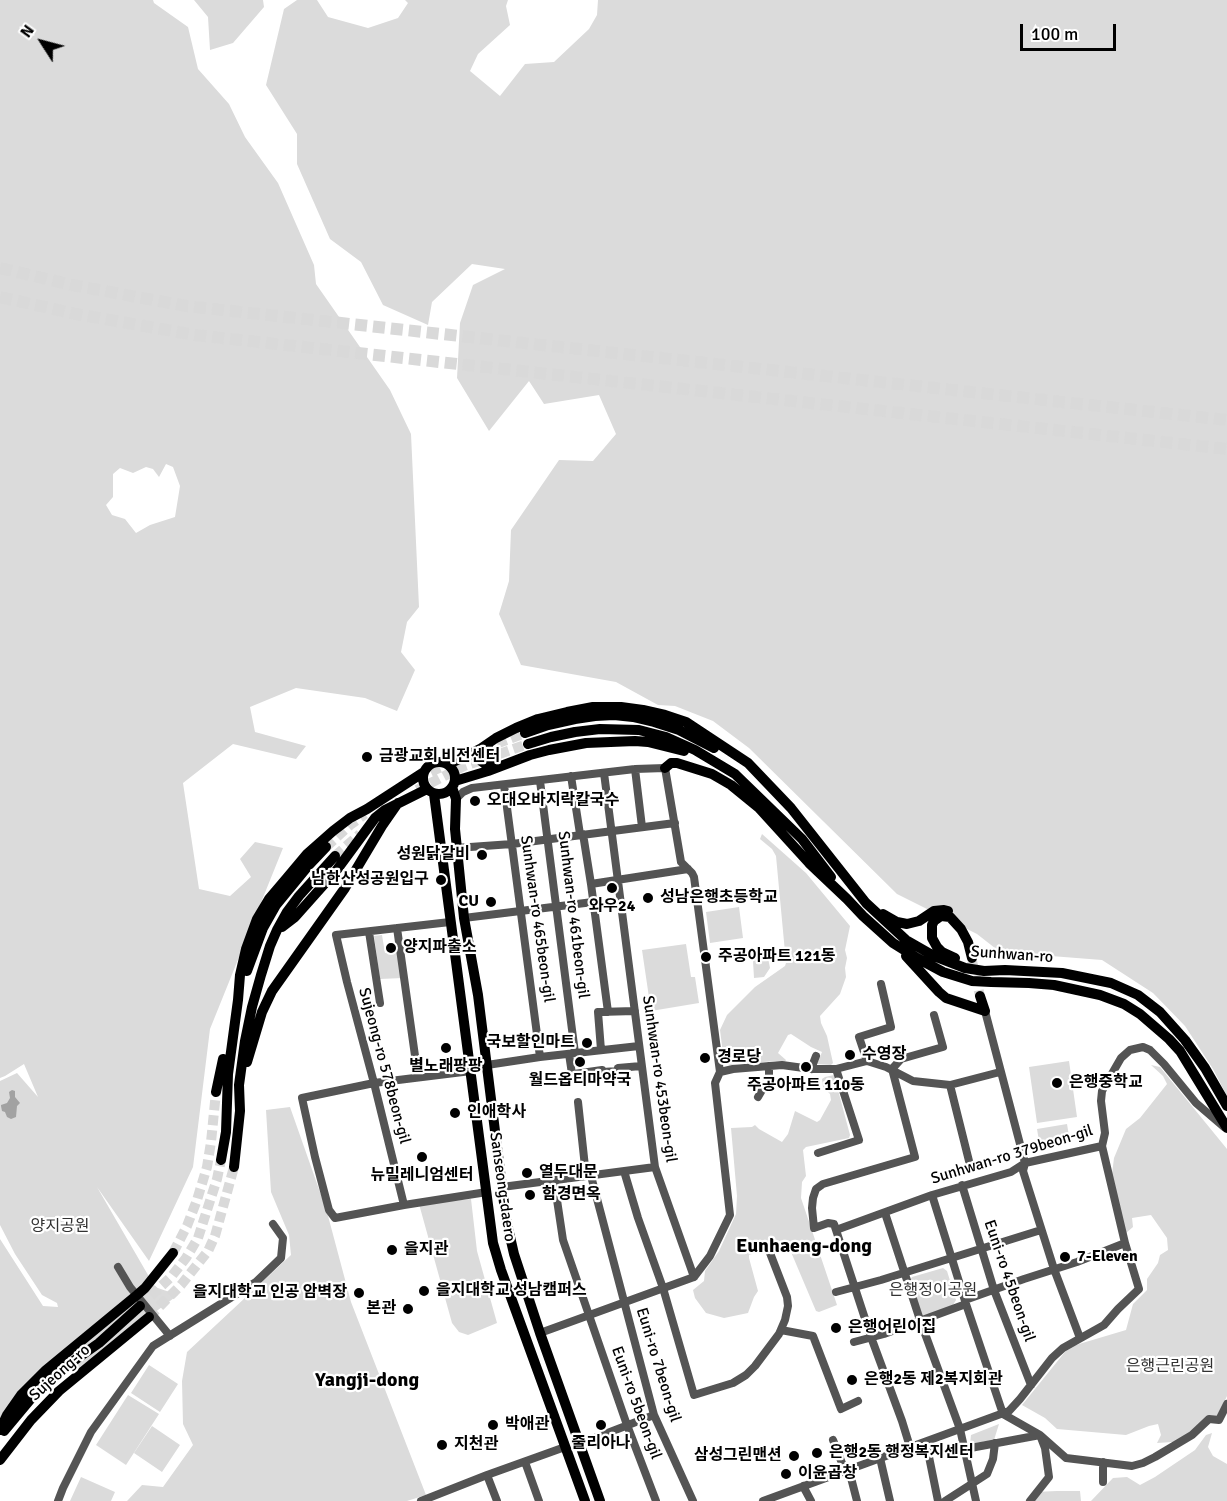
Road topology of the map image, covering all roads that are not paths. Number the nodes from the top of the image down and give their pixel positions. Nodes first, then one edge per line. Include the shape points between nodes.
1 (496, 738) junction
2 (708, 757) junction
3 (445, 763) junction
4 (500, 766) junction
5 (665, 768) junction
6 (635, 769) junction
7 (424, 772) junction
8 (604, 773) junction
9 (571, 776) junction
10 (540, 781) junction
11 (454, 784) junction
12 (504, 785) junction
13 (430, 791) junction
14 (775, 792) junction
15 (456, 799) junction
16 (398, 803) junction
17 (345, 821) junction
18 (675, 823) junction
19 (642, 827) junction
20 (610, 831) junction
21 (581, 834) junction
22 (548, 839) junction
23 (359, 840) junction
24 (512, 844) junction
25 (326, 847) tunnel mouth
26 (456, 848) junction
27 (335, 856) tunnel mouth
28 (688, 869) junction
29 (618, 880) junction
30 (591, 884) junction
31 (847, 899) junction
32 (593, 902) junction
33 (866, 903) junction
34 (556, 906) junction
35 (521, 911) junction
36 (464, 918) junction
37 (450, 922) junction
38 (397, 928) junction
39 (277, 930) junction
40 (369, 932) junction
41 (893, 943) junction
42 (1005, 970) junction
43 (880, 984) dead end
44 (982, 996) tunnel mouth
45 (238, 1000) junction
46 (380, 1003) dead end
47 (635, 1011) junction
48 (985, 1011) junction
49 (608, 1012) junction
50 (934, 1015) dead end
51 (233, 1030) junction
52 (639, 1046) junction
53 (601, 1050) junction
54 (572, 1053) junction
55 (816, 1056) dead end
56 (540, 1057) junction
57 (867, 1061) junction
58 (492, 1064) junction
59 (641, 1066) junction
60 (769, 1066) junction
61 (811, 1069) junction
62 (836, 1069) junction
63 (892, 1070) junction
64 (471, 1071) junction
65 (720, 1072) junction
66 (1000, 1072) junction
67 (418, 1077) junction
68 (374, 1083) junction
69 (239, 1084) junction
70 (950, 1085) junction
71 (216, 1092) tunnel mouth
72 (758, 1097) dead end
73 (578, 1102) dead end
74 (1227, 1106) edge
75 (1227, 1129) edge
76 (1102, 1146) junction
77 (818, 1153) dead end
78 (221, 1160) tunnel mouth
79 (969, 1161) dead end
80 (1025, 1163) junction
81 (234, 1167) tunnel mouth
82 (655, 1167) junction
83 (624, 1171) junction
84 (589, 1176) junction
85 (554, 1180) junction
86 (962, 1185) junction
87 (502, 1187) junction
88 (487, 1192) junction
89 (932, 1195) junction
90 (404, 1205) junction
91 (885, 1213) junction
92 (273, 1224) dead end
93 (836, 1230) junction
94 (1041, 1230) junction
95 (1125, 1243) junction
96 (982, 1249) junction
97 (173, 1253) tunnel mouth
98 (770, 1253) dead end
99 (952, 1257) junction
100 (118, 1268) dead end
101 (1054, 1269) junction
102 (903, 1272) junction
103 (694, 1277) junction
104 (854, 1287) junction
105 (663, 1288) junction
106 (994, 1290) junction
107 (836, 1292) dead end
108 (139, 1300) junction
109 (965, 1302) junction
110 (624, 1303) junction
111 (590, 1316) junction
112 (149, 1317) tunnel mouth
113 (920, 1320) junction
114 (781, 1330) junction
115 (540, 1333) junction
116 (170, 1336) junction
117 (871, 1337) junction
118 (1080, 1338) junction
119 (854, 1342) dead end
120 (1031, 1385) junction
121 (858, 1401) dead end
122 (1227, 1404) edge
123 (1003, 1414) junction
124 (654, 1415) junction
125 (627, 1425) junction
126 (0, 1430) edge
127 (960, 1430) junction
128 (0, 1435) edge
129 (1040, 1435) junction
130 (832, 1440) dead end
131 (926, 1442) junction
132 (995, 1443) junction
133 (579, 1444) junction
134 (565, 1447) junction
135 (910, 1448) junction
136 (965, 1449) junction
137 (880, 1458) junction
138 (0, 1460) edge
139 (525, 1462) junction
140 (1103, 1462) junction
141 (847, 1470) junction
142 (488, 1475) junction
143 (1102, 1482) dead end
144 (972, 1483) junction
145 (800, 1487) junction
146 (782, 1498) edge
147 (58, 1501) edge
148 (421, 1501) edge
149 (497, 1501) edge
150 (539, 1501) edge
151 (585, 1501) edge
152 (600, 1501) edge
153 (656, 1501) edge
154 (693, 1501) edge
155 (763, 1501) edge
156 (805, 1501) edge
157 (811, 1501) edge
158 (856, 1501) edge
159 (890, 1501) edge
160 (938, 1501) edge
161 (945, 1501) edge
162 (976, 1501) edge
163 (1030, 1501) edge

1 - 3 main road via 467,756
1 - 4 main road via 481,761 488,766
1 - 14 main road via 538,719 593,707 643,710 686,722 701,731 748,764
2 - 4 main road via 648,742 607,742 530,754
2 - 14 main road via 666,737 639,730 600,729 526,739 548,724 595,716 633,717 679,730 719,751
2 - 31 main road via 735,774 802,839
3 - 7 main road via 429,765
3 - 11 main road via 453,770
4 - 11 main road
5 - 6 street
5 - 18 street
5 - 31 main road via 671,763 693,767 731,785 758,807
6 - 8 street
6 - 19 street
7 - 13 main road via 423,781
7 - 17 main road
8 - 9 street
8 - 20 street, Sunhwan-ro 453beon-gil
9 - 10 street
9 - 21 street
10 - 12 street
10 - 22 street, Sunhwan-ro 461beon-gil
11 - 13 main road via 444,794
11 - 15 main road, Sanseong-daero
12 - 15 street via 472,788
12 - 24 street, Sunhwan-ro 465beon-gil
13 - 16 main road
13 - 37 main road, Sanseong-daero
14 - 33 main road, Sunhwan-ro
15 - 26 main road, Sanseong-daero
16 - 23 main road via 375,818
16 - 69 main road via 345,888 272,991
17 - 23 main road via 354,819 360,823
17 - 45 main road via 307,854 257,919 246,949
18 - 19 street
18 - 28 street via 681,862
19 - 20 street
20 - 21 street
20 - 29 street, Sunhwan-ro 453beon-gil
21 - 22 street
21 - 30 street
22 - 24 street
22 - 34 street, Sunhwan-ro 461beon-gil
23 - 39 main road via 315,896
24 - 26 street
24 - 35 street, Sunhwan-ro 465beon-gil
25 - 45 main road via 276,904 252,955
26 - 36 main road, Sanseong-daero
27 - 39 main road via 299,896
28 - 29 street
28 - 65 street via 694,877
29 - 30 street
29 - 47 street, Sunhwan-ro 453beon-gil
30 - 32 street
31 - 41 main road, Sunhwan-ro
32 - 34 street
32 - 49 street
33 - 42 main road, Sunhwan-ro via 906,940 934,957 975,970
33 - 42 main road via 892,920 907,924 934,911 954,914 965,926 974,958 957,924 941,915 932,925 931,934 942,952
34 - 35 street
34 - 54 street, Sunhwan-ro 461beon-gil
35 - 36 street
35 - 56 street, Sunhwan-ro 465beon-gil
36 - 58 main road, Sanseong-daero
37 - 38 street
37 - 64 main road, Sanseong-daero
38 - 40 street
38 - 67 street
39 - 69 main road via 252,1007
40 - 46 street
40 - 68 street, Sujeong-ro 578beon-gil via 336,935
41 - 48 main road via 946,998
41 - 75 main road, Sunhwan-ro via 943,972 972,981 1054,986 1124,1004 1154,1025 1180,1051
42 - 74 main road, Sunhwan-ro via 1062,973 1111,983 1138,995 1185,1040
43 - 57 street via 891,1027 859,1037
44 - 48 main road
45 - 51 main road
47 - 49 street
47 - 52 street, Sunhwan-ro 453beon-gil
48 - 66 street
49 - 53 street via 597,1012
50 - 63 street via 943,1047 901,1059
51 - 71 main road
51 - 78 main road
52 - 53 street
52 - 59 street, Sunhwan-ro 453beon-gil
53 - 54 street
54 - 56 street
54 - 59 street, Sunhwan-ro 461beon-gil via 570,1074
55 - 61 street
56 - 58 street
57 - 62 street
57 - 63 street
58 - 87 main road, Sanseong-daero
59 - 82 street, Sunhwan-ro 453beon-gil
60 - 61 street
60 - 65 street
60 - 72 street via 769,1078
61 - 62 street
62 - 77 street via 859,1140
63 - 70 street via 913,1082
63 - 93 street, Sunhwan-ro 379beon-gil via 915,1157 816,1189 812,1208 814,1228 828,1223 834,1224
64 - 67 street
64 - 88 main road, Sanseong-daero
65 - 103 street via 715,1083 730,1215 710,1256
66 - 70 street
66 - 80 street
67 - 68 street
68 - 90 street, Sujeong-ro 578beon-gil
68 - 90 street via 302,1098 328,1210 336,1218
69 - 81 main road
70 - 79 street
73 - 84 street, Euni-ro 7beon-gil
75 - 76 street, Sunhwan-ro 379beon-gil via 1196,1103 1164,1064 1143,1047 1130,1050 1121,1058 1102,1091
76 - 80 street, Sunhwan-ro 379beon-gil
76 - 95 street
80 - 86 street, Sunhwan-ro 379beon-gil via 1011,1172
80 - 94 street via 1023,1172
82 - 83 street
82 - 103 street, Sunhwan-ro 453beon-gil
83 - 84 street
83 - 105 street
84 - 85 street
84 - 110 street, Euni-ro 7beon-gil
85 - 87 street
85 - 111 street, Euni-ro 5beon-gil via 564,1240
86 - 89 street, Sunhwan-ro 379beon-gil
86 - 96 street, Euni-ro 45beon-gil
87 - 115 main road, Sanseong-daero via 514,1254
88 - 90 street
88 - 134 main road, Sanseong-daero via 501,1270
89 - 91 street, Sunhwan-ro 379beon-gil
89 - 99 street
91 - 93 street, Sunhwan-ro 379beon-gil
91 - 102 street
92 - 116 street via 283,1238 281,1258 256,1282
93 - 104 street
94 - 96 street
94 - 101 street
95 - 101 street
95 - 118 street via 1139,1288 1104,1325
96 - 99 street
96 - 106 street, Euni-ro 45beon-gil
97 - 108 main road
98 - 114 street via 787,1297
99 - 102 street
99 - 109 street
100 - 108 street
101 - 106 street
101 - 118 street
102 - 104 street
102 - 113 street
103 - 105 street
104 - 107 street
104 - 117 street
105 - 110 street
105 - 114 street via 694,1395 746,1375
106 - 109 street
106 - 120 street, Euni-ro 45beon-gil
108 - 116 street
108 - 126 main road via 45,1370 21,1395
108 - 128 main road, Sujeong-ro via 99,1343 39,1389
109 - 113 street
109 - 123 street
110 - 111 street
110 - 124 street, Euni-ro 7beon-gil
111 - 115 street
111 - 125 street, Euni-ro 5beon-gil
112 - 138 main road, Sujeong-ro via 59,1391
113 - 117 street
113 - 127 street
114 - 121 street via 813,1336 841,1409
115 - 133 main road, Sanseong-daero
116 - 147 street via 153,1346 91,1432
117 - 119 street
117 - 135 street
118 - 120 street via 1052,1358
120 - 123 street
122 - 140 street via 1219,1420 1209,1419 1192,1435 1143,1463 1132,1466
123 - 127 street
123 - 129 street
124 - 125 street
124 - 154 street, Euni-ro 7beon-gil
125 - 133 street
125 - 153 street, Euni-ro 5beon-gil
127 - 131 street
127 - 136 street
129 - 132 street
129 - 140 street via 1066,1458
129 - 163 street via 1049,1477
130 - 141 street
131 - 135 street
131 - 160 street
132 - 136 street
132 - 144 street via 987,1474
133 - 152 main road, Sanseong-daero
134 - 139 street
134 - 151 main road, Sanseong-daero
135 - 137 street
136 - 144 street
137 - 141 street
137 - 159 street
139 - 142 street
139 - 150 street
140 - 143 street
141 - 145 street
141 - 158 street
142 - 148 street
142 - 149 street
144 - 161 street
144 - 162 street
145 - 146 street
145 - 156 street
145 - 157 street
146 - 155 street

